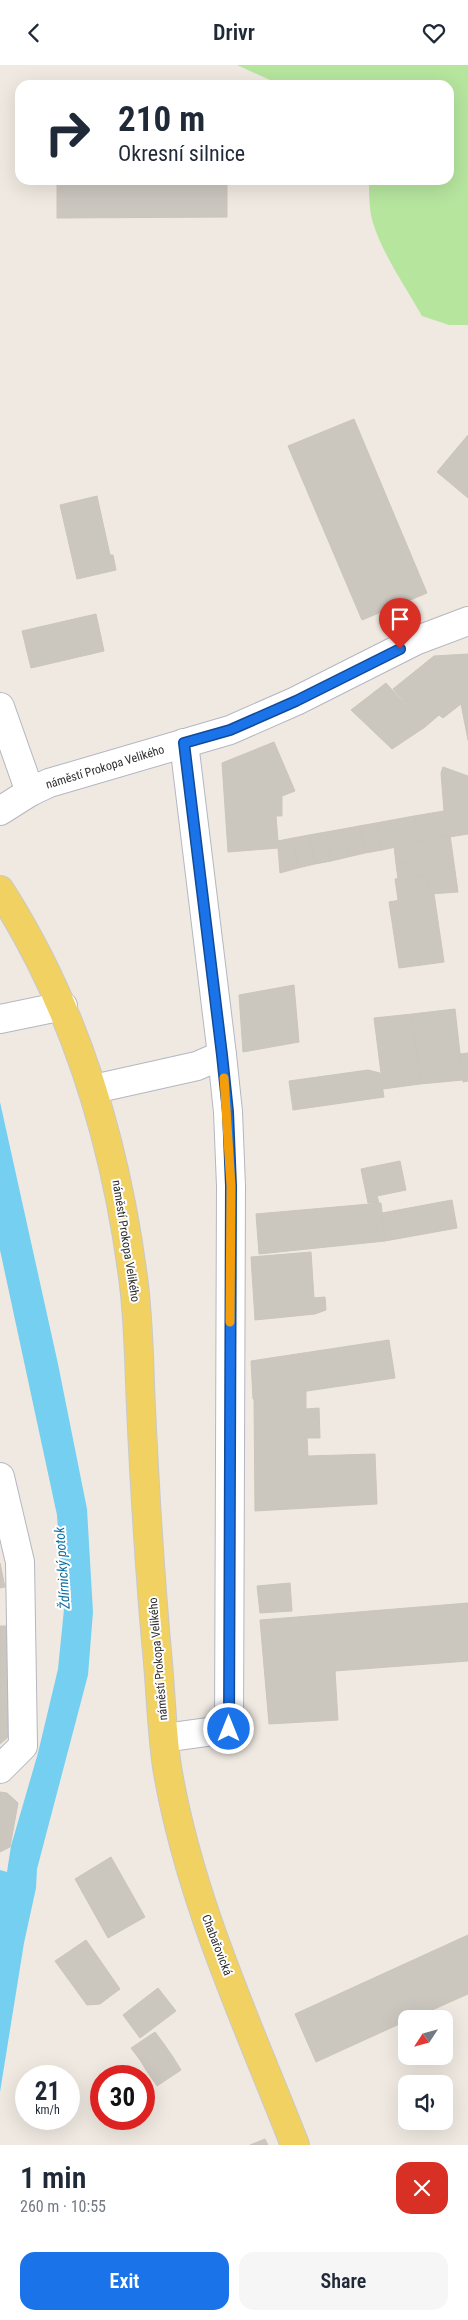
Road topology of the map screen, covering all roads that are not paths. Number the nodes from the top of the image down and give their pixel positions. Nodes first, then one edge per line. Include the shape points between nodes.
1 (468, 621) edge
2 (0, 707) edge
3 (184, 743) junction
4 (30, 792) junction
5 (0, 811) edge
6 (0, 890) edge
7 (63, 1006) junction
8 (0, 1019) edge
9 (222, 1055) junction
10 (94, 1089) junction
11 (0, 1477) edge
12 (164, 1738) junction
13 (0, 1769) edge
14 (295, 2145) edge

1 - 3 street via 415,641 230,730
2 - 4 street, náměstí Prokopa Velikého
3 - 4 street, náměstí Prokopa Velikého via 49,783
3 - 9 street, náměstí Prokopa Velikého
4 - 5 street, náměstí Prokopa Velikého
6 - 7 main road, náměstí Prokopa Velikého
7 - 8 street
7 - 10 main road, náměstí Prokopa Velikého
9 - 10 street via 197,1066
9 - 12 street, náměstí Prokopa Velikého via 231,1186 229,1729
10 - 12 main road, náměstí Prokopa Velikého via 112,1157 134,1280 148,1553
11 - 13 street via 20,1561 22,1746
12 - 14 main road, Chabařovická via 180,1833 198,1893

